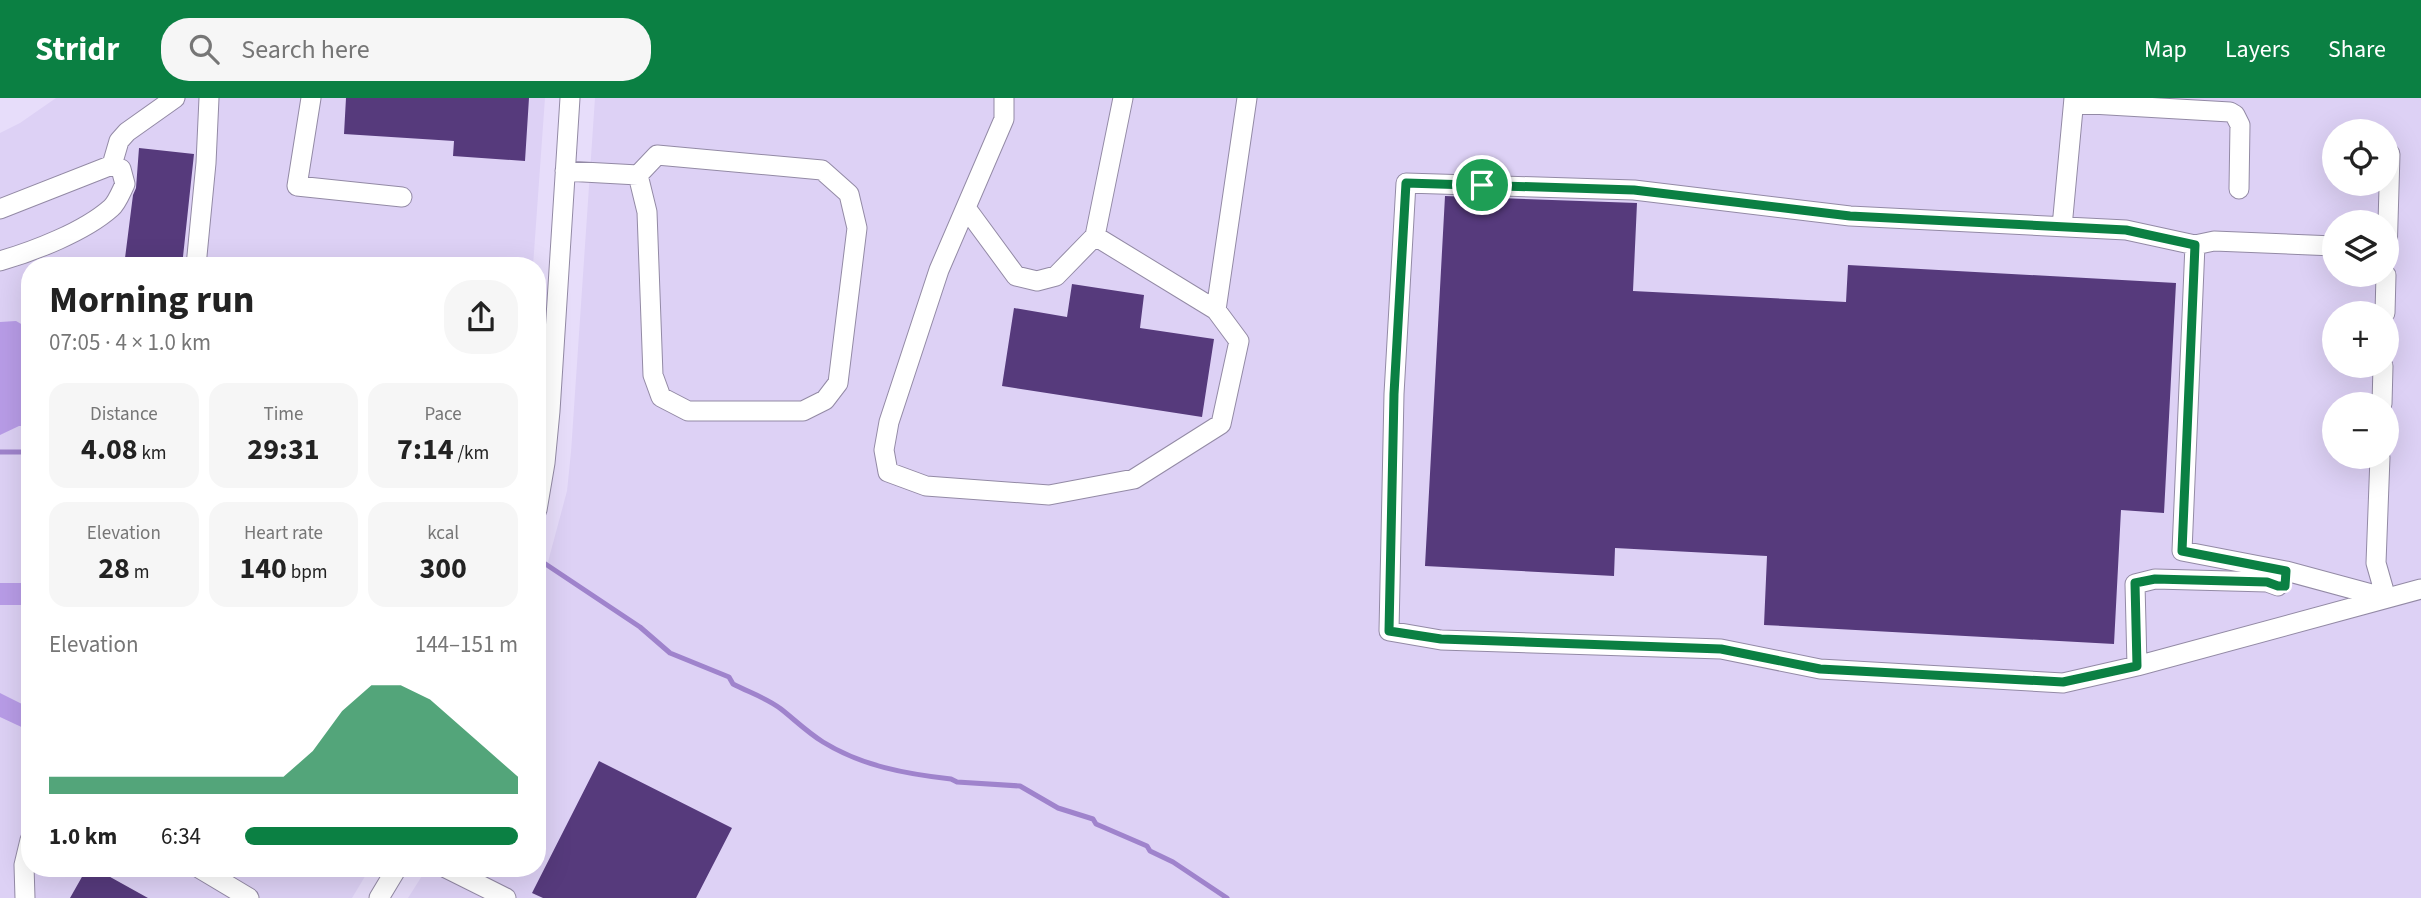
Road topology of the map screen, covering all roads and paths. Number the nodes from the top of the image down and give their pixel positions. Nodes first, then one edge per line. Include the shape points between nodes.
1 (175, 98) edge
2 (209, 98) edge
3 (311, 98) edge
4 (570, 98) edge
5 (1004, 98) edge
6 (1123, 98) edge
7 (1247, 98) edge
8 (2074, 101) edge
9 (111, 165) junction
10 (565, 171) junction
11 (638, 175) junction
12 (2239, 189) dead end
13 (402, 197) dead end
14 (966, 208) junction
15 (0, 209) edge
16 (2062, 227) junction
17 (1095, 236) junction
18 (2195, 245) junction
19 (2322, 246) edge
20 (32, 257) edge
21 (197, 257) edge
22 (0, 261) edge
23 (21, 261) edge
24 (1216, 310) junction
25 (546, 390) edge
26 (2380, 469) edge
27 (2282, 579) junction
28 (2421, 589) edge
29 (2386, 598) junction
30 (2137, 666) junction
31 (24, 877) edge
32 (213, 877) edge
33 (392, 877) edge
34 (464, 877) edge
35 (25, 898) edge
36 (249, 898) edge
37 (379, 898) edge
38 (506, 898) edge

1 - 9 street via 127,132
2 - 21 street
3 - 13 street via 297,186
4 - 10 street
5 - 14 street via 1004,119
6 - 17 street
7 - 24 street
8 - 12 street via 2230,112 2240,125
8 - 16 street
9 - 15 street
9 - 20 street via 121,169 125,184 113,207
10 - 11 street
10 - 25 street
11 - 11 street via 657,155 767,164 822,170 849,194 857,228 838,383 825,400 803,411 688,411 661,397 653,375 647,212
14 - 17 street via 1016,276 1037,281 1056,276
14 - 24 street via 939,270 889,422 884,450 888,472 926,486 1049,495 1134,479 1221,425 1239,341
16 - 18 street via 2126,230
16 - 30 street via 1850,216 1634,190 1406,183 1394,394 1389,631 1441,639 1721,649 1820,669 2063,682
17 - 24 street
18 - 19 street via 2214,241
18 - 27 street via 2182,551
22 - 23 street
26 - 29 street via 2376,563
27 - 29 street
27 - 30 street via 2268,590 2164,589 2135,583
28 - 29 street
29 - 30 street
31 - 35 street
32 - 36 street
33 - 37 street
34 - 38 street

